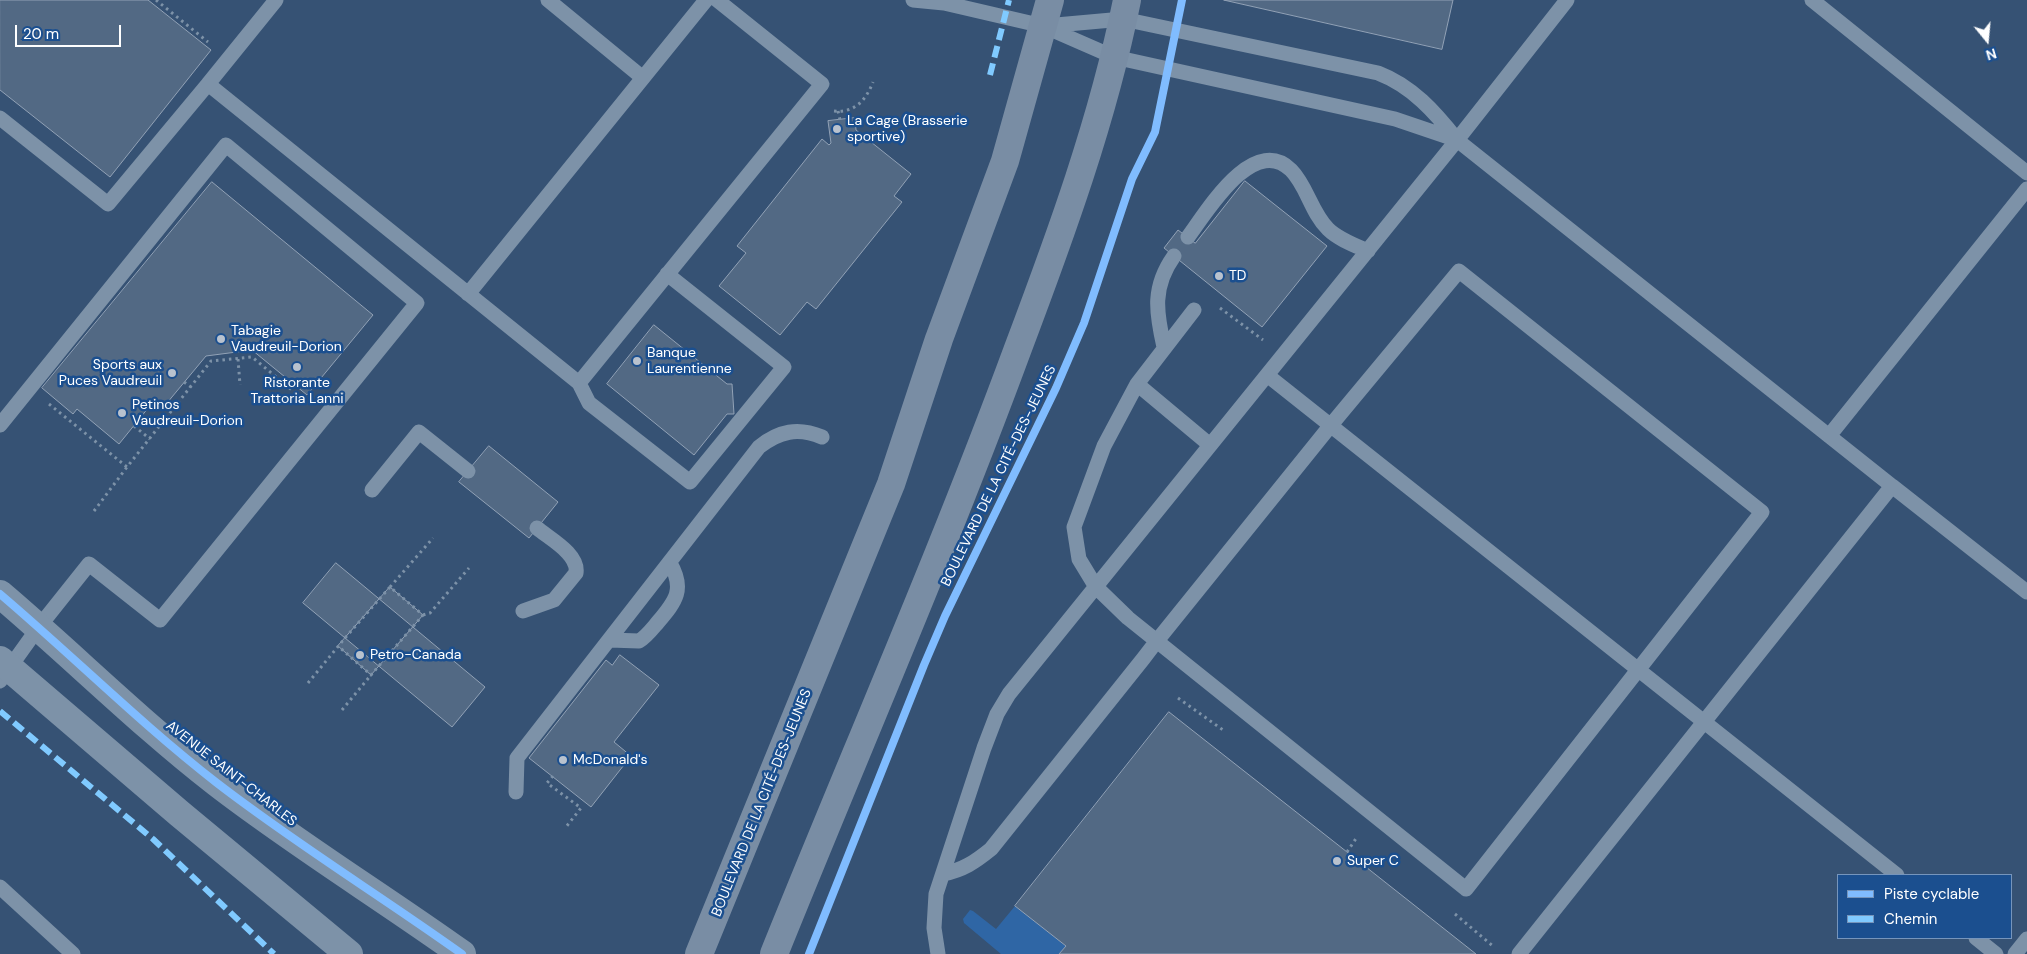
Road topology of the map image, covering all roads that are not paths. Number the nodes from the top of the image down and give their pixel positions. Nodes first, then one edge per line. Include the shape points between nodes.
1 (276, 0) edge
2 (548, 0) edge
3 (706, 0) edge
4 (717, 0) edge
5 (913, 0) edge
6 (1050, 0) edge
7 (1567, 0) edge
8 (1812, 0) edge
9 (1125, 9) edge
10 (1043, 26) junction
11 (1114, 57) junction
12 (643, 78) junction
13 (208, 84) junction
14 (0, 118) edge
15 (1457, 140) junction
16 (2027, 173) edge
17 (2027, 189) edge
18 (1188, 237) dead end
19 (1368, 251) junction
20 (1174, 256) dead end
21 (667, 274) junction
22 (468, 294) junction
23 (1194, 310) dead end
24 (1164, 347) junction
25 (1267, 375) junction
26 (579, 384) junction
27 (1137, 384) junction
28 (0, 425) edge
29 (1331, 425) junction
30 (1829, 436) junction
31 (822, 437) dead end
32 (1210, 445) junction
33 (468, 471) dead end
34 (1892, 486) junction
35 (372, 490) dead end
36 (537, 528) dead end
37 (670, 563) junction
38 (1096, 587) junction
39 (2027, 592) edge
40 (0, 594) edge
41 (523, 611) dead end
42 (38, 628) junction
43 (610, 640) junction
44 (1156, 642) junction
45 (1638, 669) junction
46 (3, 670) edge
47 (1704, 722) junction
48 (516, 792) dead end
49 (942, 874) junction
50 (1896, 874) edge
51 (0, 887) edge
52 (1977, 939) edge
53 (2027, 939) edge
54 (73, 954) edge
55 (349, 954) edge
56 (462, 954) edge
57 (699, 954) edge
58 (774, 954) edge
59 (938, 954) edge
60 (1519, 954) edge
61 (1996, 954) edge
62 (2015, 954) edge

1 - 13 lane
2 - 12 lane
3 - 12 lane
4 - 21 lane via 822,84
5 - 10 lane via 944,3
6 - 10 main road, BOULEVARD DE LA CITÉ-DES-JEUNES
7 - 15 lane
8 - 16 lane
9 - 10 lane
9 - 11 main road, BOULEVARD DE LA CITÉ-DES-JEUNES
9 - 15 lane via 1378,73 1393,79 1420,99
10 - 11 lane
10 - 57 main road, BOULEVARD DE LA CITÉ-DES-JEUNES via 1005,160 939,339 891,484
11 - 15 lane via 1395,119
11 - 58 main road, BOULEVARD DE LA CITÉ-DES-JEUNES via 1065,218 988,429
12 - 22 lane
13 - 14 lane via 108,204
13 - 22 lane
15 - 19 lane
15 - 30 lane
17 - 30 lane
18 - 19 lane via 1241,171 1254,164 1271,162 1290,170 1328,229
19 - 25 lane
20 - 24 lane via 1165,268 1157,300
21 - 26 lane
21 - 26 lane via 784,367 690,482 589,403
22 - 26 lane
23 - 24 lane
24 - 27 lane
25 - 29 lane
25 - 32 lane
27 - 32 lane
27 - 38 lane via 1104,446 1074,527 1080,559
28 - 42 lane via 226,145 417,303 160,620 89,564
29 - 44 lane
29 - 45 lane
29 - 45 lane via 1459,270 1762,512
30 - 34 lane
31 - 37 lane via 795,430 780,433 759,447
32 - 38 lane
33 - 35 lane via 419,432
34 - 39 lane
34 - 47 lane
36 - 41 lane via 573,558 576,572 554,600
37 - 43 lane
37 - 43 lane via 679,587 670,608 638,641
38 - 44 lane
38 - 49 lane via 1019,681 997,714
40 - 42 street, AVENUE SAINT-CHARLES
42 - 46 lane
42 - 56 street, AVENUE SAINT-CHARLES via 216,783
43 - 48 lane via 517,758
44 - 45 lane via 1466,889
44 - 49 lane via 991,849 960,870
45 - 47 lane
46 - 55 street
47 - 50 lane
47 - 60 lane
49 - 59 lane via 934,913
51 - 54 lane
52 - 61 lane
53 - 62 lane

